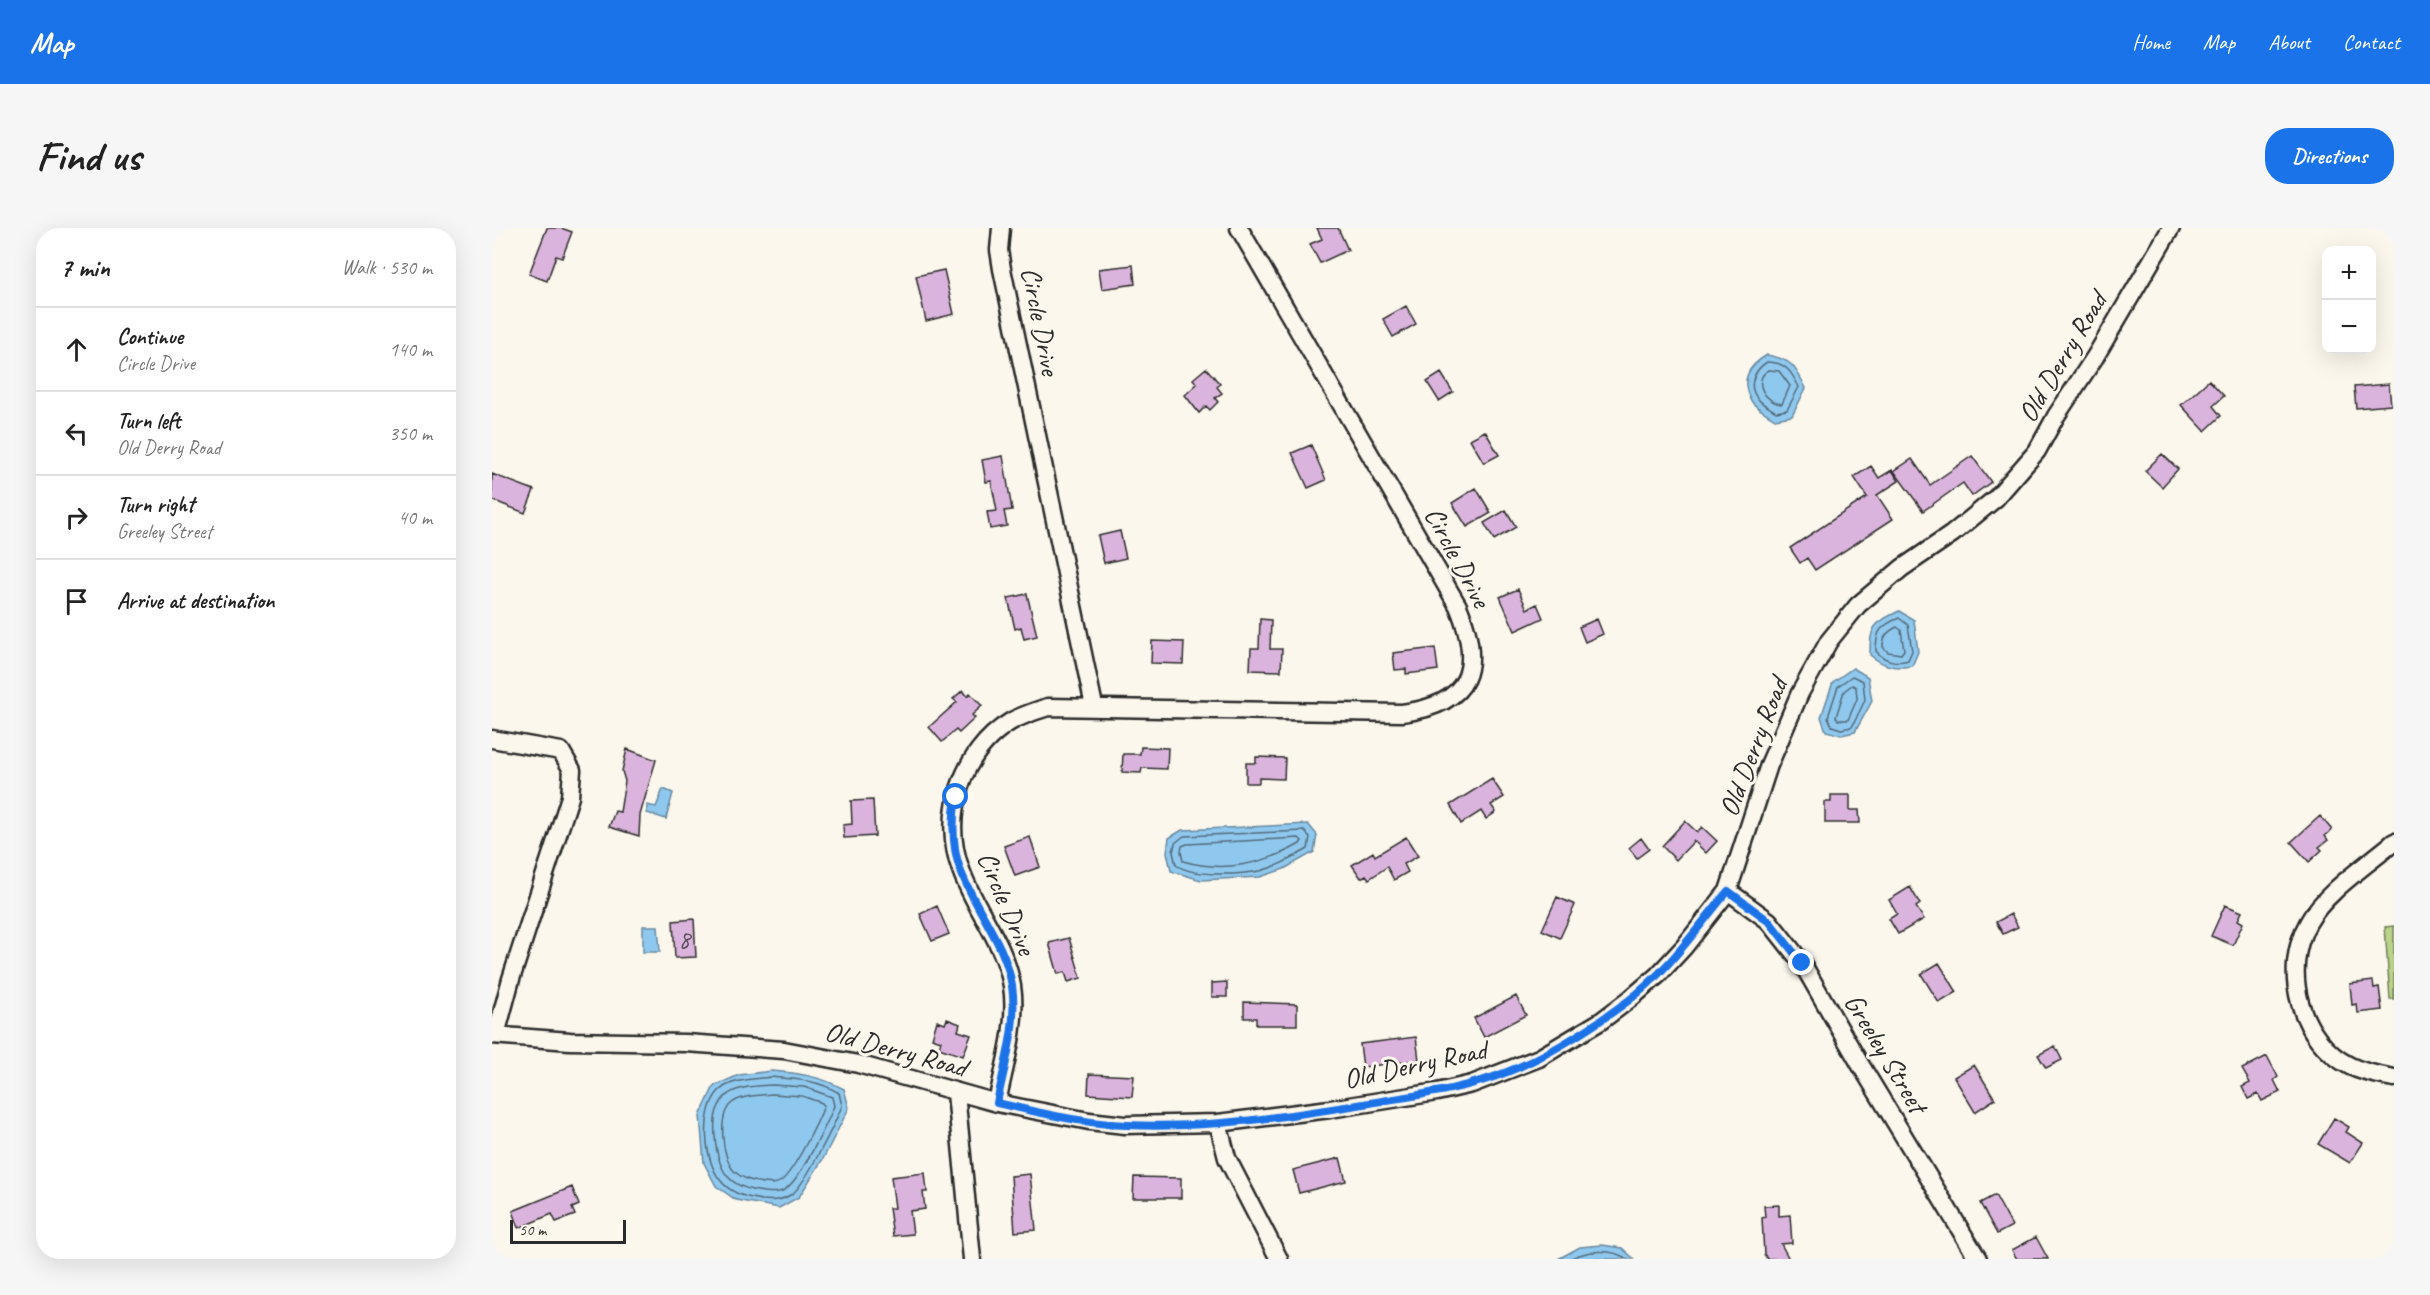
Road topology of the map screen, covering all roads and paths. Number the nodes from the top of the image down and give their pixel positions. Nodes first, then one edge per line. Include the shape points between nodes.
1 (1001, 228) edge
2 (1239, 228) edge
3 (2171, 228) edge
4 (1094, 706) junction
5 (492, 739) edge
6 (2394, 842) edge
7 (1728, 891) junction
8 (494, 1035) edge
9 (2394, 1078) edge
10 (956, 1094) junction
11 (997, 1103) junction
12 (1218, 1123) junction
13 (972, 1259) edge
14 (1280, 1259) edge
15 (1978, 1259) edge

1 - 4 street, Circle Drive via 1002,269
2 - 4 street, Circle Drive via 1458,606 1471,643 1471,663 1465,681 1453,695 1437,705 1402,713
3 - 7 street, Old Derry Road via 2037,451 1996,498 1858,605 1829,640 1800,693 1769,765
4 - 11 street, Circle Drive via 1048,707 1010,722 994,734 970,763 956,797 953,834 961,870 1002,952 1012,987 1012,1023
5 - 8 street via 561,751 572,770 570,797
6 - 9 street via 2318,909 2300,941 2295,977 2303,1012 2321,1043 2348,1066
7 - 12 street, Old Derry Road via 1658,975 1630,999 1539,1058 1489,1078 1437,1092
7 - 15 street, Greeley Street via 1769,921 1802,963
8 - 10 street, Old Derry Road via 784,1050 858,1064
10 - 11 street, Old Derry Road
10 - 13 street
11 - 12 street, Old Derry Road via 1125,1125
12 - 14 street via 1227,1158

